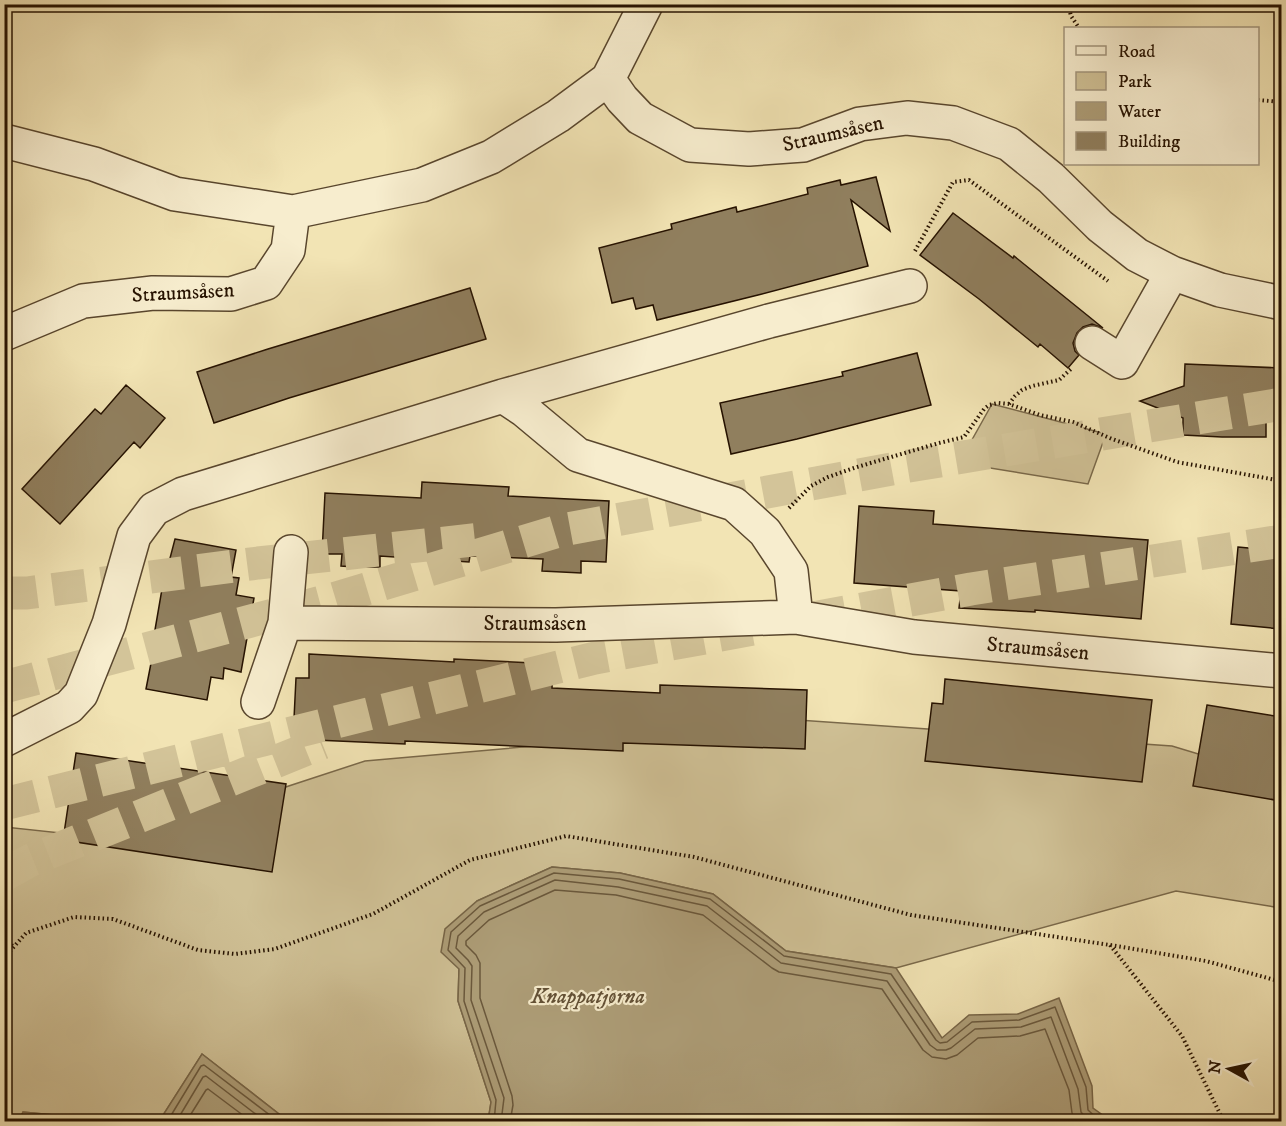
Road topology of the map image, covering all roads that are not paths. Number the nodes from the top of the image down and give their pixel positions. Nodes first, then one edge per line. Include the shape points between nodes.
1 (646, 4) edge
2 (608, 79) junction
3 (4, 141) edge
4 (293, 212) junction
5 (1172, 273) junction
6 (910, 286) road end
7 (1281, 303) edge
8 (4, 334) edge
9 (1083, 354) road end
10 (503, 396) junction
11 (291, 552) dead end
12 (796, 617) junction
13 (285, 623) junction
14 (1281, 671) edge
15 (258, 702) dead end
16 (4, 740) edge

1 - 2 street
2 - 4 street via 558,116 491,157 422,185
2 - 5 street, Straumsåsen via 640,118 690,145 749,149 803,145 860,124 907,118 953,123 1009,144 1100,226 1137,255
3 - 4 street via 94,164 175,194
4 - 8 street, Straumsåsen via 288,250 266,283 231,294 153,293 82,301
5 - 7 street, Straumsåsen via 1220,290
5 - 9 street via 1122,362
6 - 10 street via 769,321
10 - 12 street via 578,455 734,504 765,532 791,571
10 - 16 street via 183,494 154,509 134,536 109,624 81,694 69,707
11 - 13 street
12 - 13 street, Straumsåsen via 556,625
12 - 14 street, Straumsåsen via 914,637
13 - 15 street

